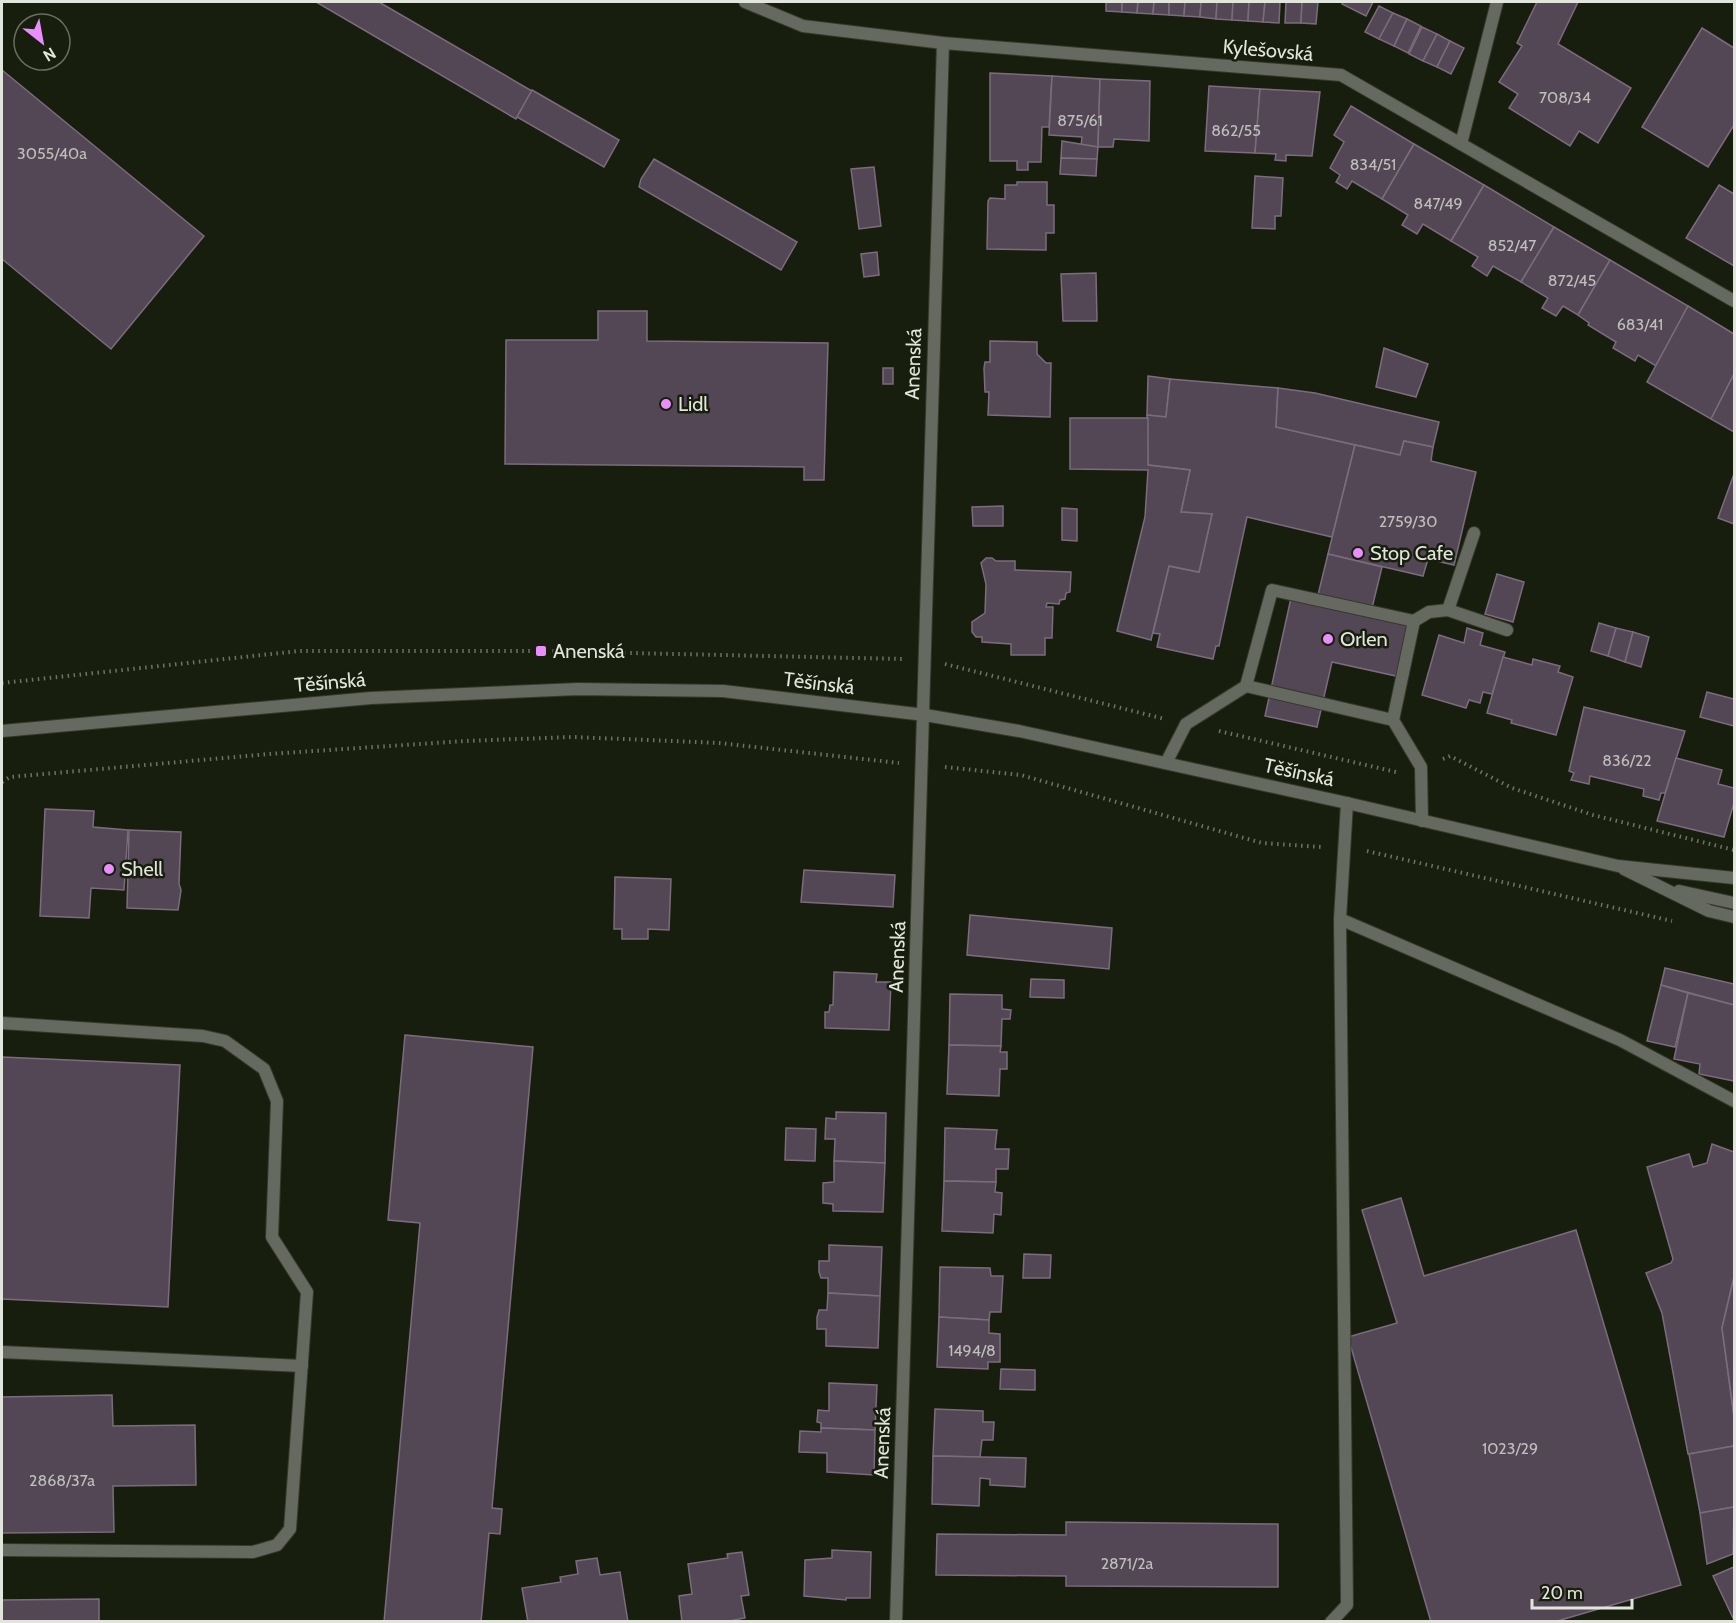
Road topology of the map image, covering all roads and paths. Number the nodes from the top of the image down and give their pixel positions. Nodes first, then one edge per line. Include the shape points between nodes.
1 (745, 2) edge
2 (1497, 2) edge
3 (943, 43) junction
4 (1461, 144) junction
5 (1734, 301) edge
6 (1474, 533) dead end
7 (1448, 610) junction
8 (1414, 621) junction
9 (1507, 630) dead end
10 (1246, 686) junction
11 (925, 715) junction
12 (1393, 720) junction
13 (2, 731) edge
14 (1166, 763) junction
15 (923, 765) junction
16 (2, 782) edge
17 (1347, 803) junction
18 (1422, 820) junction
19 (1344, 849) junction
20 (1618, 866) junction
21 (1734, 878) edge
22 (1660, 887) junction
23 (1734, 903) edge
24 (1734, 917) edge
25 (1340, 919) junction
26 (1679, 922) dead end
27 (2, 1023) edge
28 (1734, 1101) edge
29 (2, 1352) edge
30 (302, 1366) junction
31 (2, 1550) edge
32 (896, 1622) edge
33 (1331, 1622) edge

1 - 3 street, Kylešovská via 803,26
2 - 4 street
3 - 4 street, Kylešovská via 1341,75
3 - 11 street, Anenská
4 - 5 street, Kylešovská
6 - 7 street
7 - 8 street via 1429,612
7 - 9 street
8 - 10 street via 1272,590
8 - 12 street
10 - 12 street
10 - 14 street via 1186,724
11 - 13 street, Těšínská via 723,692 578,689 371,698
11 - 14 street, Těšínská
11 - 15 street, Anenská
12 - 18 street via 1421,767
14 - 17 street, Těšínská
15 - 16 path via 719,743 573,737 269,754 10,777
15 - 19 path via 1021,775 1262,843
15 - 32 street, Anenská
17 - 18 street, Těšínská
17 - 19 street
18 - 20 street, Těšínská
19 - 25 street
19 - 26 path via 1381,852
20 - 21 street, Těšínská
20 - 22 street, Těšínská
22 - 23 street, Těšínská
22 - 24 street, Těšínská via 1709,911
25 - 28 street via 1620,1040
25 - 33 street via 1347,1605
27 - 30 street via 203,1036 225,1041 264,1069 277,1101 272,1238 308,1292
29 - 30 street
30 - 31 street via 290,1529 277,1545 253,1552

